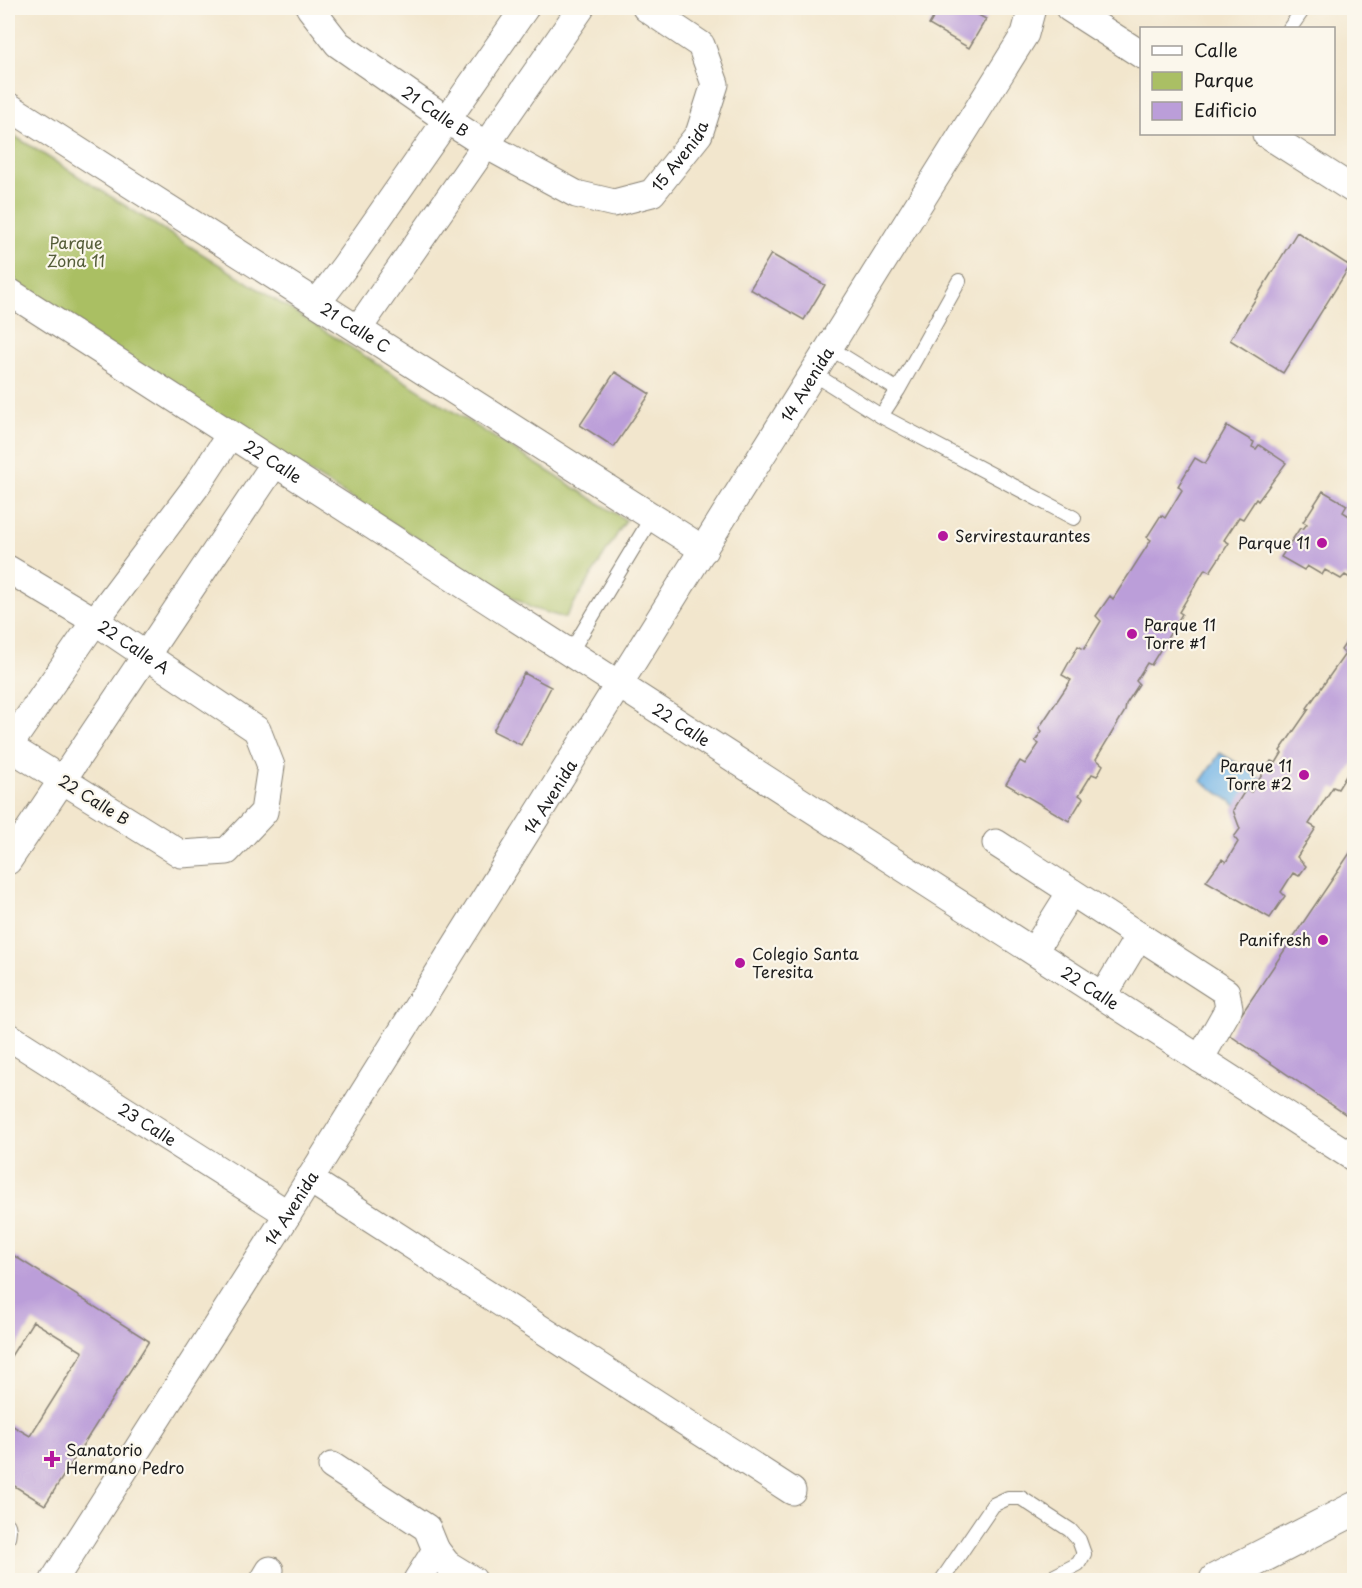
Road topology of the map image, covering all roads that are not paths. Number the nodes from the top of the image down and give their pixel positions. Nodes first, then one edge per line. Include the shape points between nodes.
1 (310, 8) edge
2 (525, 8) edge
3 (582, 8) edge
4 (646, 8) edge
5 (1032, 8) edge
6 (1069, 8) edge
7 (1304, 8) edge
8 (1291, 27) edge
9 (1140, 54) edge
10 (8, 105) edge
11 (447, 120) junction
12 (1268, 135) edge
13 (486, 145) junction
14 (1354, 190) edge
15 (576, 194) joint
16 (959, 281) dead end
17 (8, 291) edge
18 (317, 303) junction
19 (358, 329) junction
20 (830, 348) junction
21 (814, 374) junction
22 (898, 390) junction
23 (882, 416) junction
24 (230, 435) junction
25 (275, 463) junction
26 (652, 517) junction
27 (1074, 519) dead end
28 (704, 550) junction
29 (8, 569) edge
30 (95, 621) junction
31 (570, 653) junction
32 (146, 656) junction
33 (620, 686) junction
34 (8, 746) edge
35 (63, 780) junction
36 (996, 843) dead end
37 (181, 854) joint
38 (8, 861) edge
39 (1071, 891) junction
40 (1139, 936) junction
41 (1034, 951) junction
42 (1103, 996) junction
43 (8, 1036) edge
44 (1200, 1059) junction
45 (1354, 1158) edge
46 (309, 1179) junction
47 (288, 1214) junction
48 (332, 1466) dead end
49 (792, 1491) dead end
50 (1354, 1509) edge
51 (8, 1526) edge
52 (8, 1538) edge
53 (436, 1550) junction
54 (54, 1581) edge
55 (417, 1581) edge
56 (473, 1581) edge
57 (942, 1581) edge
58 (1047, 1581) edge
59 (1216, 1581) edge

1 - 11 street, 21 Calle B via 338,44
2 - 11 street
3 - 13 street
4 - 15 street, 15 Avenida via 701,45 715,84 699,134 652,193 614,203
5 - 20 street, 14 Avenida via 1025,34
6 - 9 street
7 - 8 lane
10 - 18 street, 21 Calle C
11 - 13 street, 21 Calle B
11 - 18 street
12 - 14 street
13 - 15 street, 21 Calle B
13 - 19 street
16 - 22 lane
17 - 24 street, 22 Calle
18 - 19 street, 21 Calle C
19 - 26 street, 21 Calle C
20 - 21 street, 14 Avenida
20 - 22 lane
21 - 23 lane
21 - 28 street, 14 Avenida
22 - 23 lane
23 - 27 lane
24 - 25 street, 22 Calle
24 - 30 street
25 - 31 street, 22 Calle
25 - 32 street
26 - 28 street, 21 Calle C
26 - 31 lane
28 - 33 street, 14 Avenida
29 - 30 street, 22 Calle A
30 - 32 street, 22 Calle A
30 - 34 street
31 - 33 street, 22 Calle
32 - 35 street
32 - 37 street, 22 Calle A via 256,730 271,766 264,812 227,850
33 - 41 street, 22 Calle
33 - 46 street, 14 Avenida
34 - 35 street, 22 Calle B
35 - 37 street, 22 Calle B
35 - 38 street
36 - 39 street
39 - 40 street
39 - 41 street
40 - 42 street
40 - 44 street via 1226,992 1229,1008
41 - 42 street, 22 Calle
42 - 44 street, 22 Calle
43 - 47 street, 23 Calle
44 - 45 street, 22 Calle
46 - 47 street, 14 Avenida
46 - 49 street
47 - 54 street, 14 Avenida
48 - 53 street via 427,1528
50 - 59 main road
51 - 52 lane
53 - 55 street
53 - 56 street via 447,1564
57 - 58 lane via 993,1505 1008,1498 1021,1498 1070,1530 1084,1554 1078,1564

